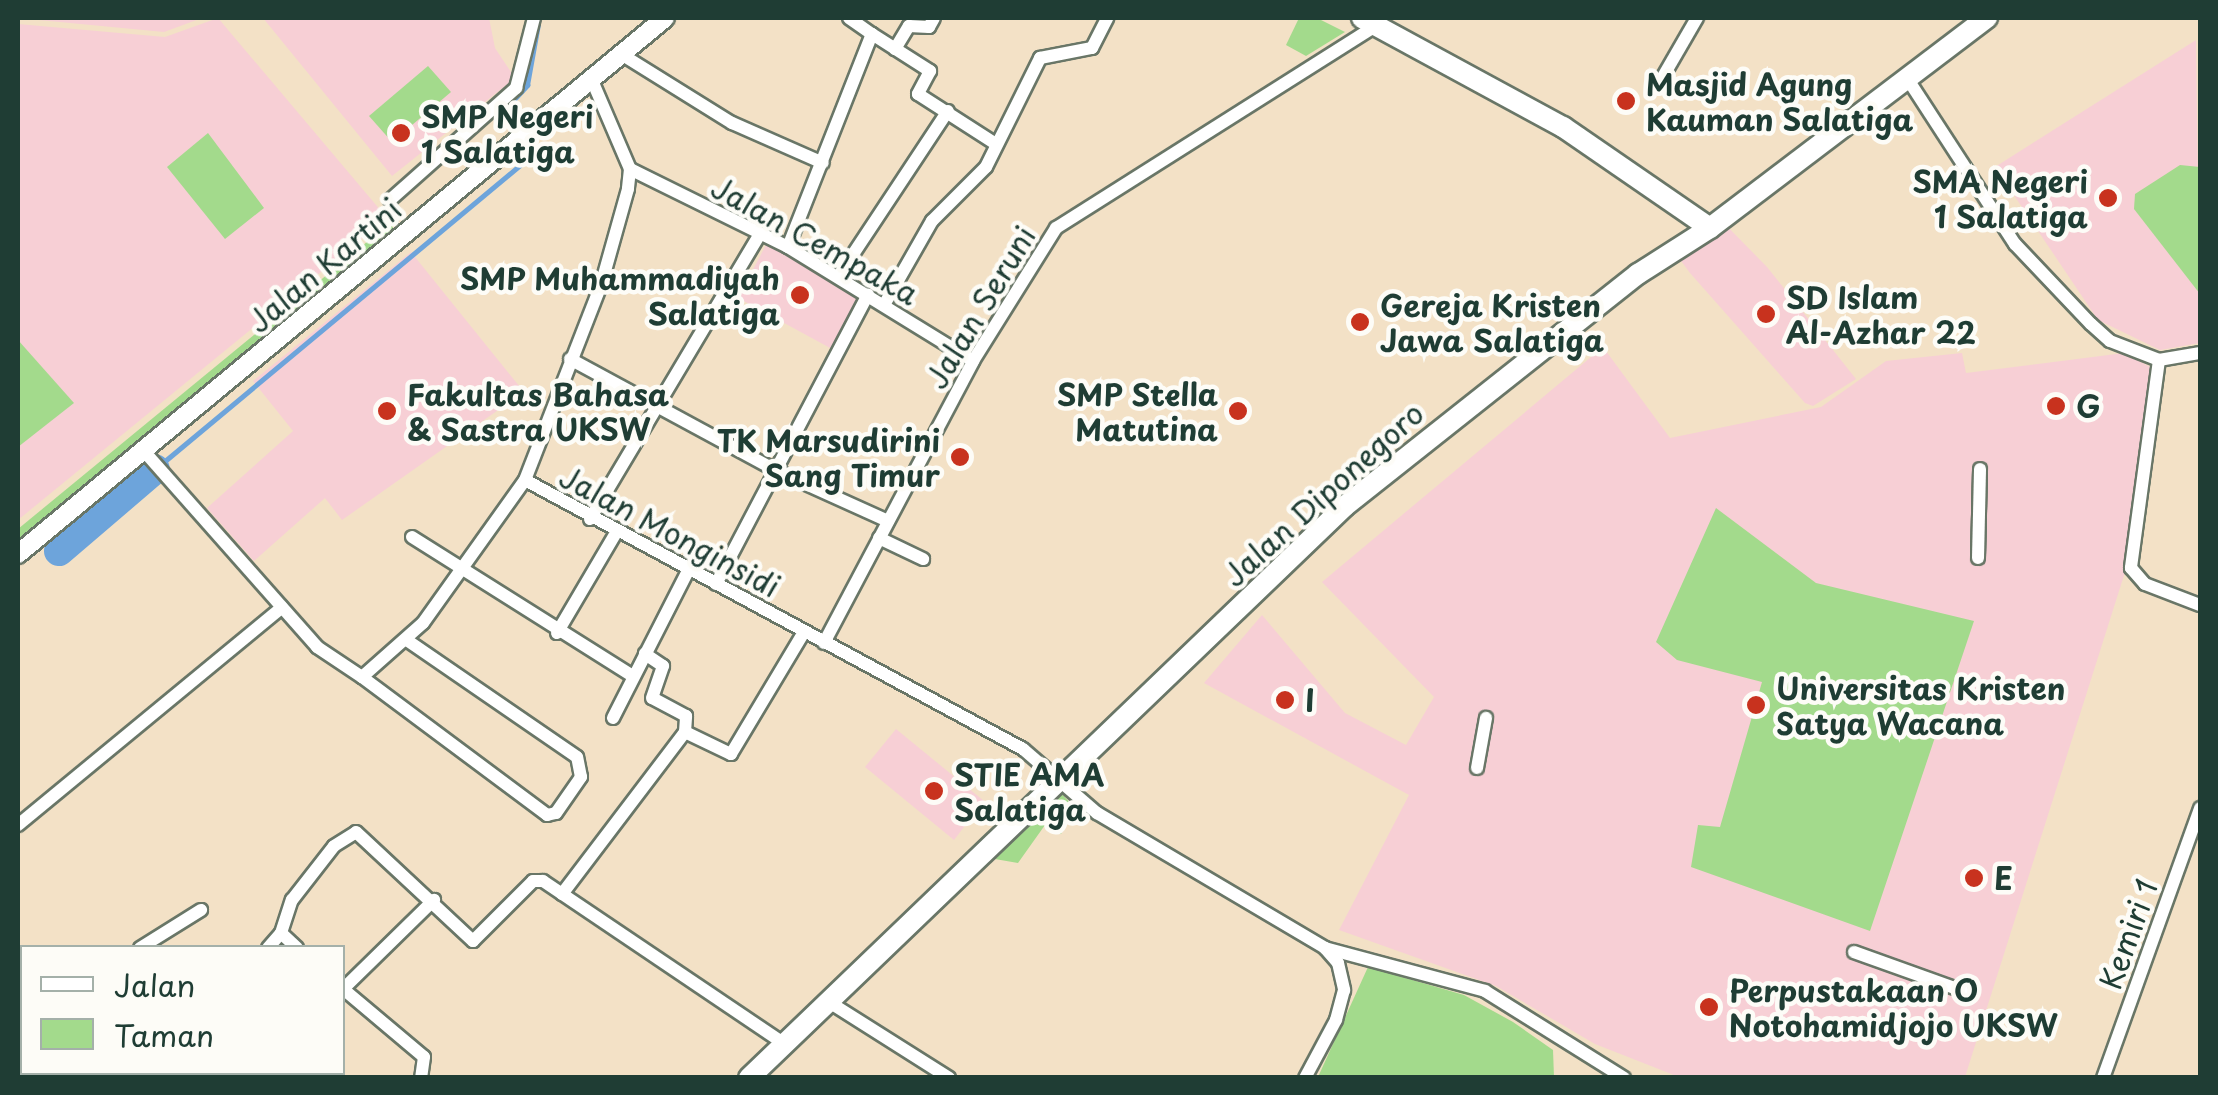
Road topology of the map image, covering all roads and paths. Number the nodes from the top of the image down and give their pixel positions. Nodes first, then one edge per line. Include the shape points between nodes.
1 (534, 18) edge
2 (666, 18) edge
3 (849, 18) edge
4 (934, 18) edge
5 (1107, 18) edge
6 (1697, 18) edge
7 (1988, 18) edge
8 (1374, 20) edge
9 (872, 34) junction
10 (896, 49) junction
11 (622, 54) junction
12 (591, 78) junction
13 (1907, 78) junction
14 (1657, 88) dead end
15 (948, 111) junction
16 (996, 144) junction
17 (823, 163) junction
18 (630, 170) junction
19 (390, 200) dead end
20 (1710, 228) junction
21 (760, 234) junction
22 (788, 247) junction
23 (838, 276) junction
24 (868, 295) junction
25 (884, 305) junction
26 (2200, 353) edge
27 (570, 359) junction
28 (973, 360) junction
29 (2159, 360) junction
30 (659, 403) junction
31 (144, 450) junction
32 (1980, 469) dead end
33 (775, 470) junction
34 (525, 480) junction
35 (590, 519) junction
36 (888, 521) junction
37 (616, 530) junction
38 (412, 537) dead end
39 (879, 538) junction
40 (18, 554) edge
41 (1978, 558) dead end
42 (922, 560) dead end
43 (689, 569) junction
44 (464, 572) junction
45 (716, 584) junction
46 (2200, 605) edge
47 (282, 607) junction
48 (804, 632) junction
49 (558, 633) junction
50 (406, 640) junction
51 (824, 643) junction
52 (645, 654) junction
53 (634, 676) junction
54 (362, 677) junction
55 (613, 718) dead end
56 (1486, 718) dead end
57 (685, 732) junction
58 (1478, 768) dead end
59 (1058, 776) junction
60 (2200, 808) edge
61 (18, 825) edge
62 (562, 894) junction
63 (434, 900) junction
64 (201, 910) dead end
65 (281, 933) junction
66 (145, 945) edge
67 (271, 945) edge
68 (294, 945) edge
69 (1325, 948) junction
70 (1854, 952) dead end
71 (345, 987) edge
72 (345, 991) edge
73 (1963, 991) dead end
74 (828, 1002) junction
75 (783, 1043) junction
76 (421, 1078) edge
77 (749, 1078) edge
78 (948, 1078) edge
79 (1306, 1078) edge
80 (1624, 1078) edge
81 (2103, 1078) edge

1 - 19 street via 516,88
2 - 11 main road, Jalan Kartini
3 - 9 street
4 - 10 street via 929,27 909,26
5 - 16 street via 1083,53 1040,58
6 - 14 street
7 - 13 main road, Jalan Diponegoro
8 - 20 main road via 1564,127
8 - 28 street, Jalan Seruni via 1075,212 1042,246
9 - 10 street
9 - 17 street
10 - 15 street via 930,72 918,94
11 - 12 main road, Jalan Kartini
11 - 17 street via 732,123
12 - 18 street
12 - 31 main road, Jalan Kartini
13 - 20 main road, Jalan Diponegoro
13 - 29 street via 2016,244 2110,341
15 - 16 street
15 - 23 street
16 - 25 street via 971,186 932,221
17 - 22 street
18 - 21 street, Jalan Cempaka
18 - 27 street, Jalan Monginsidi via 600,285
20 - 59 main road, Jalan Diponegoro via 1638,274 1345,506
21 - 22 street, Jalan Cempaka
21 - 30 street
22 - 23 street, Jalan Cempaka
23 - 24 street, Jalan Cempaka
24 - 25 street, Jalan Cempaka
24 - 33 street
25 - 28 street, Jalan Cempaka
26 - 29 street
27 - 30 street
27 - 34 street, Jalan Monginsidi
28 - 36 street, Jalan Seruni
29 - 46 street via 2132,568 2146,584
30 - 33 street
30 - 35 street
31 - 40 main road, Jalan Kartini
31 - 47 street
32 - 41 street
33 - 36 street
33 - 45 street
34 - 35 street, Jalan Monginsidi
34 - 44 street
35 - 37 street, Jalan Monginsidi
36 - 39 street, Jalan Seruni
37 - 43 street, Jalan Monginsidi
37 - 49 street
38 - 44 street
39 - 42 street
39 - 51 street, Jalan Seruni
43 - 45 street, Jalan Monginsidi
43 - 52 street
44 - 49 street
44 - 50 street
45 - 48 street, Jalan Monginsidi
47 - 54 street via 337,665
47 - 61 street
48 - 51 street, Jalan Monginsidi
48 - 57 street via 731,754
49 - 53 street
50 - 54 street
50 - 54 street via 576,757 581,777 556,813 547,815
51 - 59 street, Jalan Monginsidi via 1023,749
52 - 53 street
52 - 57 street via 663,666 652,698 686,716
53 - 55 street
56 - 58 street
57 - 62 street
59 - 69 street, Jalan Monginsidi via 1097,813
59 - 74 main road, Jalan Diponegoro
60 - 81 street, Kemiri 1
62 - 63 street via 534,881 476,941
62 - 75 street
63 - 65 street via 371,842 348,833 292,900
63 - 71 street
64 - 66 street
65 - 67 street
65 - 68 street
69 - 79 street via 1338,964 1344,990
69 - 80 street, Jalan Monginsidi via 1484,991
70 - 73 street
72 - 76 street via 424,1057
74 - 75 main road, Jalan Diponegoro
74 - 78 street
75 - 77 main road, Jalan Diponegoro

